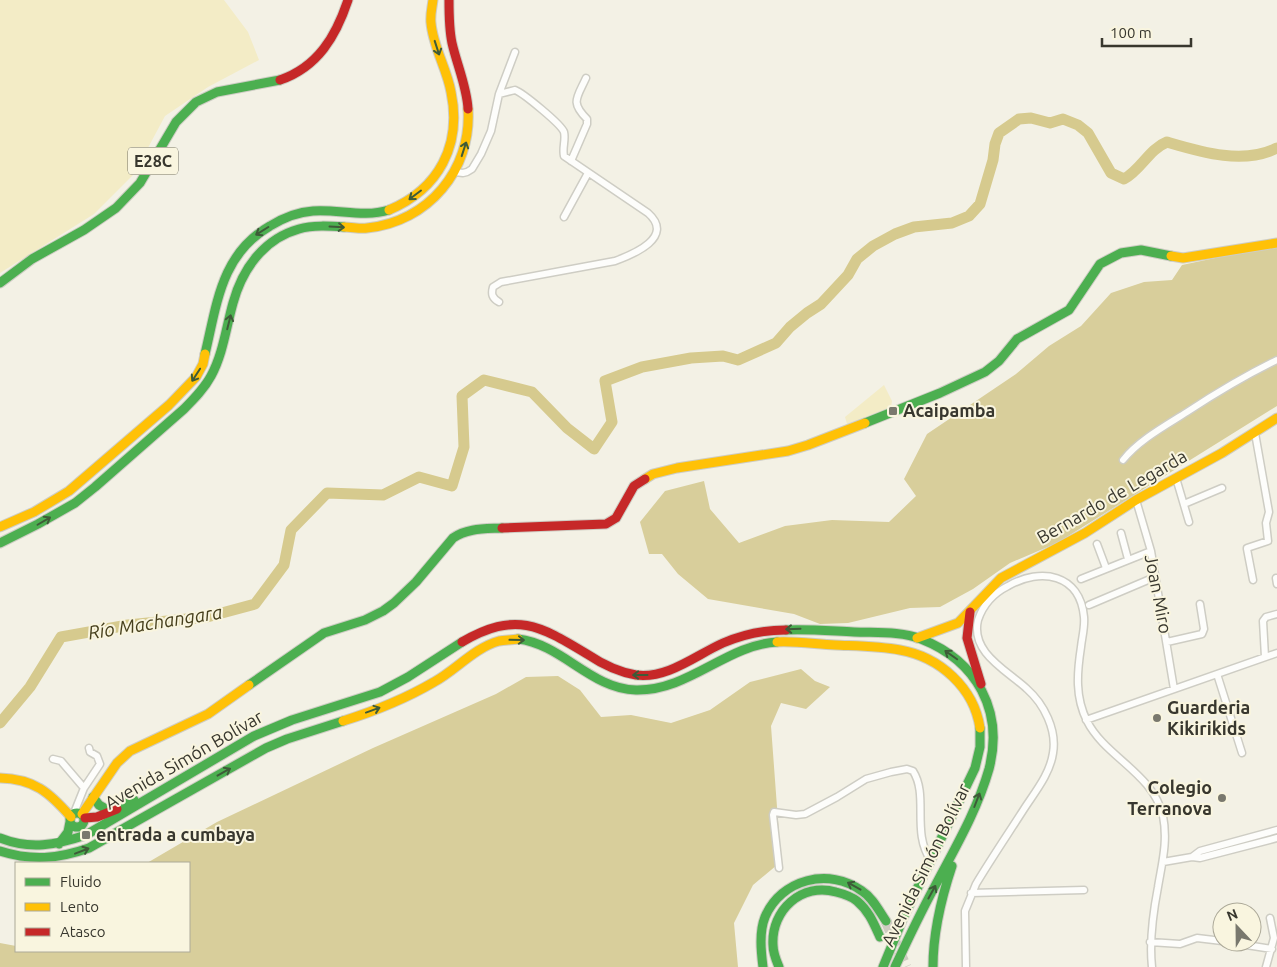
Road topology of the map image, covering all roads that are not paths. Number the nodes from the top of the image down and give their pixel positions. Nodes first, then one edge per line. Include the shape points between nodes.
1 (348, 0) edge
2 (433, 0) edge
3 (449, 0) edge
4 (515, 52) dead end
5 (586, 78) dead end
6 (499, 94) junction
7 (571, 161) junction
8 (456, 172) junction
9 (588, 173) junction
10 (564, 217) dead end
11 (1277, 243) edge
12 (0, 283) edge
13 (499, 302) dead end
14 (1277, 360) edge
15 (1277, 418) edge
16 (1255, 433) junction
17 (1123, 460) dead end
18 (1176, 478) junction
19 (1222, 488) dead end
20 (1136, 500) junction
21 (1184, 504) junction
22 (1189, 522) dead end
23 (0, 527) edge
24 (1121, 534) dead end
25 (0, 543) edge
26 (1097, 544) dead end
27 (1151, 551) junction
28 (1128, 559) junction
29 (1106, 568) junction
30 (1155, 577) junction
31 (1080, 579) dead end
32 (1253, 580) dead end
33 (983, 603) junction
34 (1200, 604) dead end
35 (1090, 606) dead end
36 (970, 612) junction
37 (1277, 614) edge
38 (917, 638) junction
39 (1167, 642) junction
40 (1277, 653) edge
41 (1265, 658) junction
42 (1217, 674) junction
43 (983, 689) junction
44 (1174, 689) junction
45 (1086, 720) junction
46 (88, 748) dead end
47 (1242, 752) dead end
48 (53, 759) dead end
49 (0, 778) edge
50 (166, 787) junction
51 (84, 788) junction
52 (93, 796) junction
53 (134, 800) junction
54 (76, 817) junction
55 (1277, 830) edge
56 (0, 838) edge
57 (1277, 838) edge
58 (1250, 841) junction
59 (59, 844) junction
60 (958, 845) junction
61 (0, 851) edge
62 (931, 862) junction
63 (1163, 862) junction
64 (779, 868) dead end
65 (1084, 890) dead end
66 (971, 893) junction
67 (1270, 918) dead end
68 (886, 922) tunnel mouth
69 (880, 937) dead end
70 (1212, 940) edge
71 (1150, 942) junction
72 (1262, 947) edge
73 (1272, 949) junction
74 (885, 963) edge
75 (777, 965) edge
76 (763, 967) edge
77 (877, 967) edge
78 (894, 967) edge
79 (934, 967) edge
80 (967, 967) edge
81 (1152, 967) edge
82 (1266, 967) edge

1 - 12 main road, E28C via 336,31 312,62 283,80 229,89 197,101 176,120 132,193 94,224 22,265
2 -> 23 main road via 431,21 434,37 454,101 454,127 448,152 439,170 425,187 403,204 377,213 305,212 282,219 256,234 236,255 225,275 203,364 196,377 69,491
8 -> 3 main road via 468,138 470,111 447,19
4 - 6 street
5 - 7 street via 576,103 587,118 587,124
6 - 7 street via 520,92 557,124 564,131 564,156
6 - 8 street via 491,131 481,154 472,169
7 - 9 street
25 -> 8 main road via 75,502 195,398 221,355 239,284 251,262 274,241 292,231 316,226 368,228 394,223 429,201
9 - 10 street
9 - 13 street via 651,216 657,224 656,235 633,254 615,261 501,282 493,287 492,294
11 - 52 main road via 1183,258 1141,250 1121,253 1100,264 1069,310 1017,340 985,372 940,393 802,447 653,474 634,486 616,518 606,524 476,529 460,533 389,608 366,621 324,633 208,714 130,751
14 - 17 street via 1159,429
15 - 16 main road, Bernardo de Legarda
16 - 18 main road, Bernardo de Legarda
16 - 32 street via 1269,512 1266,523 1268,541 1247,548
18 - 20 main road, Bernardo de Legarda
18 - 21 street
19 - 21 street
20 - 27 street, Joan Miro
20 - 33 main road, Bernardo de Legarda via 1085,533 1001,578
21 - 22 street
24 - 28 street
26 - 29 street
27 - 28 street
27 - 30 street, Joan Miro
28 - 29 street
29 - 31 street
30 - 35 street
30 - 39 street, Joan Miro
33 - 36 main road, Bernardo de Legarda
33 - 45 street via 1023,578 1051,576 1068,583 1084,619 1077,682
33 - 66 street via 977,629 982,646 992,661 1025,687 1039,703 1049,722 1053,752 1041,782
34 - 39 street via 1202,634
36 - 38 main road, Bernardo de Legarda via 958,623
36 - 43 main road via 969,650
37 - 41 street via 1266,616 1263,621
43 -> 38 main road, Avenida Simón Bolívar via 955,658
38 -> 50 main road, Avenida Simón Bolívar via 801,629 764,631 739,636 659,674 637,676 618,672 549,632 526,624 508,624 469,638 394,686 278,725 242,742
39 - 44 street, Joan Miro
40 - 41 street
41 - 42 street
42 - 44 street
42 - 47 street
60 -> 43 main road, Avenida Simón Bolívar via 990,767 994,739 992,715
44 - 45 street
45 - 63 street via 1096,735 1146,783 1159,803 1165,829
46 - 51 street via 100,764
48 - 51 street via 61,761
49 - 54 main road via 33,783
50 - 53 main road
50 - 59 main road, Avenida Simón Bolívar via 86,835
51 - 54 street
52 - 53 main road via 106,809
52 - 54 main road
53 - 54 main road via 105,815
54 - 59 main road
55 - 58 street
56 - 59 main road, Avenida Simón Bolívar via 32,846
57 - 58 street
58 - 63 street via 1200,858
78 -> 60 main road, Avenida Simón Bolívar via 924,904
60 - 79 main road via 938,917
61 -> 62 main road, Avenida Simón Bolívar via 49,859 89,848 286,740 400,700 497,642 516,638 537,642 595,677 629,689 650,690 670,685 745,649 766,643 902,650 934,662 947,671 969,698 980,726 980,751
62 - 64 street via 921,841 916,776 907,769 866,779 805,814 774,812
62 - 74 main road, Avenida Simón Bolívar
63 - 71 street
65 - 66 street
66 - 80 street via 965,911
67 - 73 street via 1274,933
68 -> 76 main road via 874,903 854,885 818,877 801,881 785,890 765,917 761,935
69 - 75 main road via 860,903 833,891 812,890 793,900 780,912 772,945
70 - 71 street via 1197,938 1180,944
71 - 81 street
72 - 73 street
73 - 82 street
74 - 77 main road

